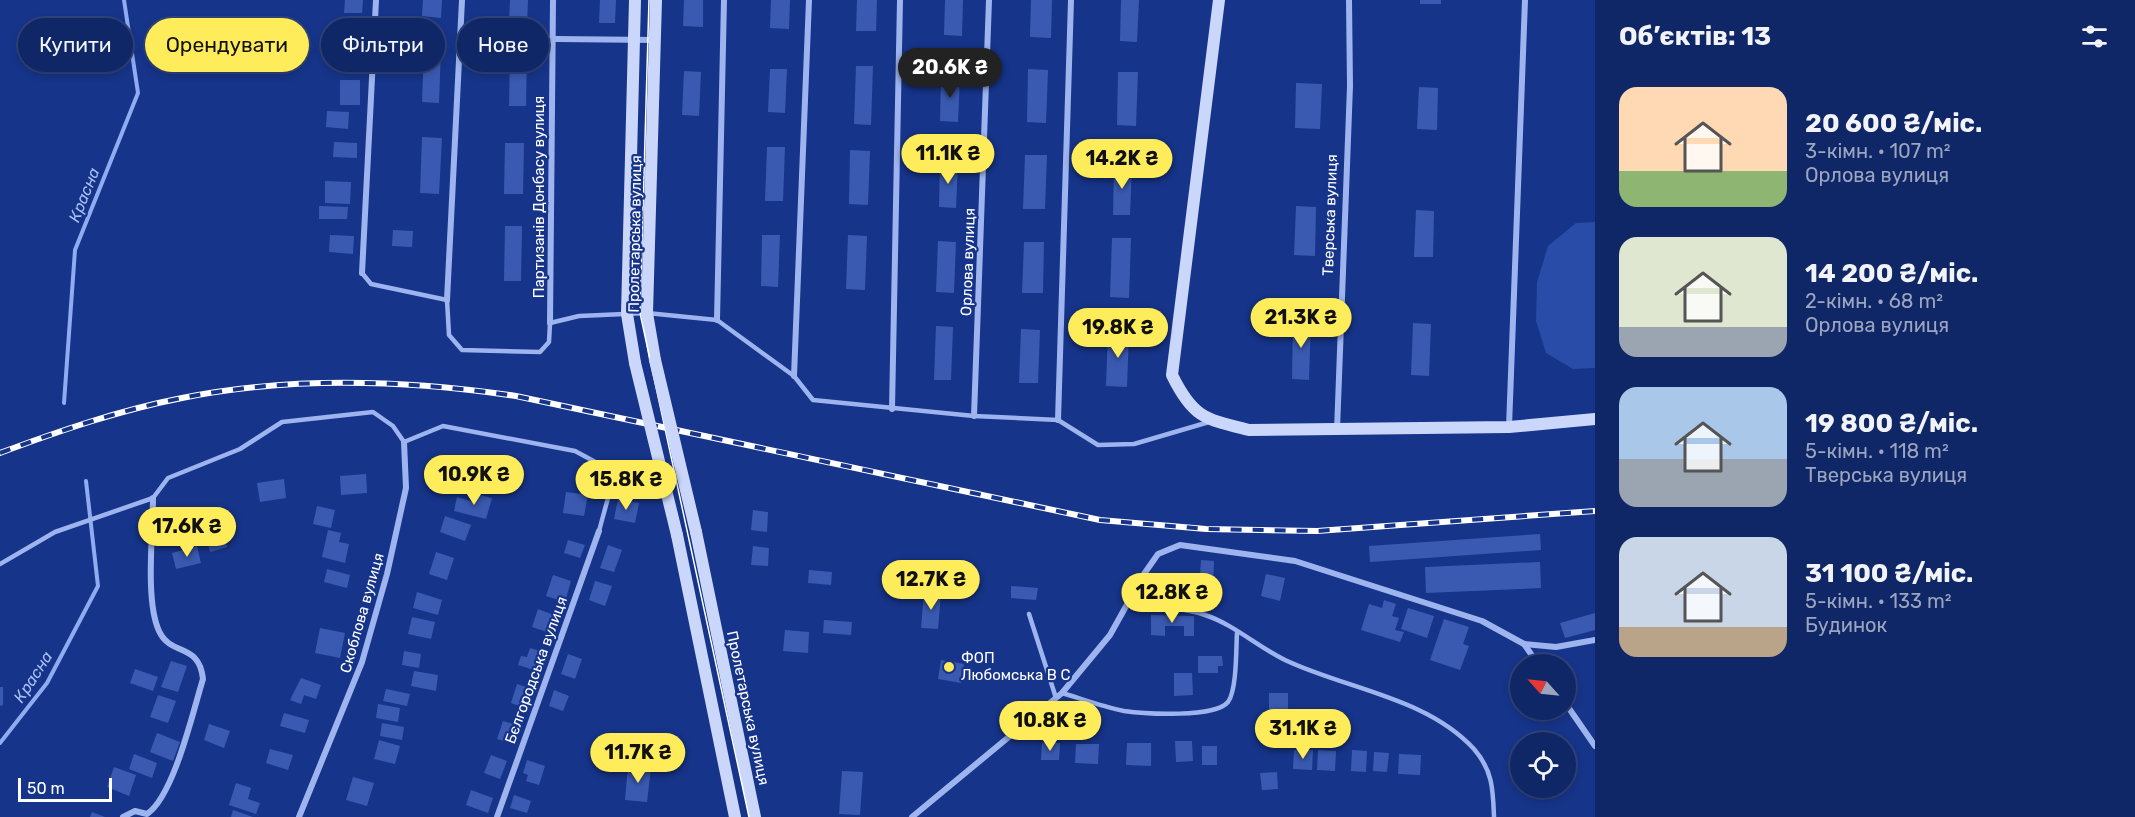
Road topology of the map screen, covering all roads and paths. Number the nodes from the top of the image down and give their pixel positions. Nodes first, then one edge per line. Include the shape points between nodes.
1 (376, 0) edge
2 (462, 0) edge
3 (553, 0) edge
4 (635, 0) edge
5 (656, 0) edge
6 (724, 0) edge
7 (809, 0) edge
8 (900, 0) edge
9 (989, 0) edge
10 (1071, 0) edge
11 (1219, 0) edge
12 (1349, 0) edge
13 (1525, 0) edge
14 (461, 18) edge
15 (549, 37) edge
16 (552, 37) junction
17 (634, 40) junction
18 (655, 40) junction
19 (458, 72) edge
20 (362, 273) joint
21 (447, 300) junction
22 (647, 313) junction
23 (627, 314) junction
24 (717, 320) junction
25 (550, 323) junction
26 (794, 376) junction
27 (892, 409) junction
28 (974, 416) junction
29 (1595, 419) edge
30 (1058, 420) junction
31 (1212, 421) junction
32 (1509, 427) junction
33 (1337, 431) junction
34 (404, 442) junction
35 (153, 498) junction
36 (599, 531) joint
37 (0, 564) edge
38 (1128, 605) junction
39 (1029, 614) dead end
40 (1237, 633) junction
41 (1595, 640) edge
42 (1524, 644) junction
43 (1531, 654) edge
44 (1062, 693) junction
45 (1056, 698) junction
46 (1576, 718) edge
47 (1595, 746) edge
48 (123, 817) edge
49 (298, 817) edge
50 (496, 817) edge
51 (735, 817) edge
52 (755, 817) edge
53 (912, 817) edge
54 (1494, 817) edge

1 - 20 street
2 - 14 street
3 - 16 street, Партизанів Донбасу вулиця
4 - 17 main road, Пролетарська вулиця
5 - 18 main road, Пролетарська вулиця
6 - 24 street
7 - 26 street
8 - 27 street
9 - 28 street, Орлова вулиця
10 - 30 street
11 - 31 main road via 1172,375 1186,403
12 - 33 street, Тверська вулиця via 1350,86
13 - 32 street
15 - 16 street
16 - 17 street
16 - 25 street, Партизанів Донбасу вулиця
17 - 18 street
17 - 23 main road, Пролетарська вулиця
18 - 22 main road, Пролетарська вулиця
19 - 21 street
20 - 21 lane via 371,285
21 - 25 lane via 449,335 462,350 540,352 549,342
22 - 23 lane
22 - 24 lane
22 - 52 main road, Пролетарська вулиця, bridge
23 - 25 lane via 579,316
23 - 51 main road, Пролетарська вулиця, bridge
24 - 26 lane
26 - 27 lane via 813,400
27 - 28 lane
28 - 30 lane
29 - 32 main road
30 - 31 lane via 1098,446 1134,444
31 - 33 main road via 1249,430
32 - 33 main road
34 - 35 lane via 393,426 373,412 282,422 240,449 168,478
34 - 36 lane via 443,426 575,451 601,465 611,487
34 - 49 street, Скоблова вулиця via 406,488 362,663
35 - 37 lane via 56,532
35 - 48 street via 152,608 159,633 171,645 195,658 201,665 203,679 175,771 155,808 147,814 135,811
36 - 50 street, Бєлгородська вулиця
38 - 40 lane via 1207,616
38 - 42 street via 1158,554 1180,545 1206,546 1295,561 1482,621
38 - 44 street via 1110,635
39 - 45 lane
40 - 44 lane via 1232,688 1229,701 1220,709 1194,713 1125,711
40 - 54 lane via 1284,660 1413,709 1451,729 1474,750 1492,778
41 - 42 street via 1556,647
42 - 43 street
44 - 45 street
45 - 53 street
46 - 47 street

